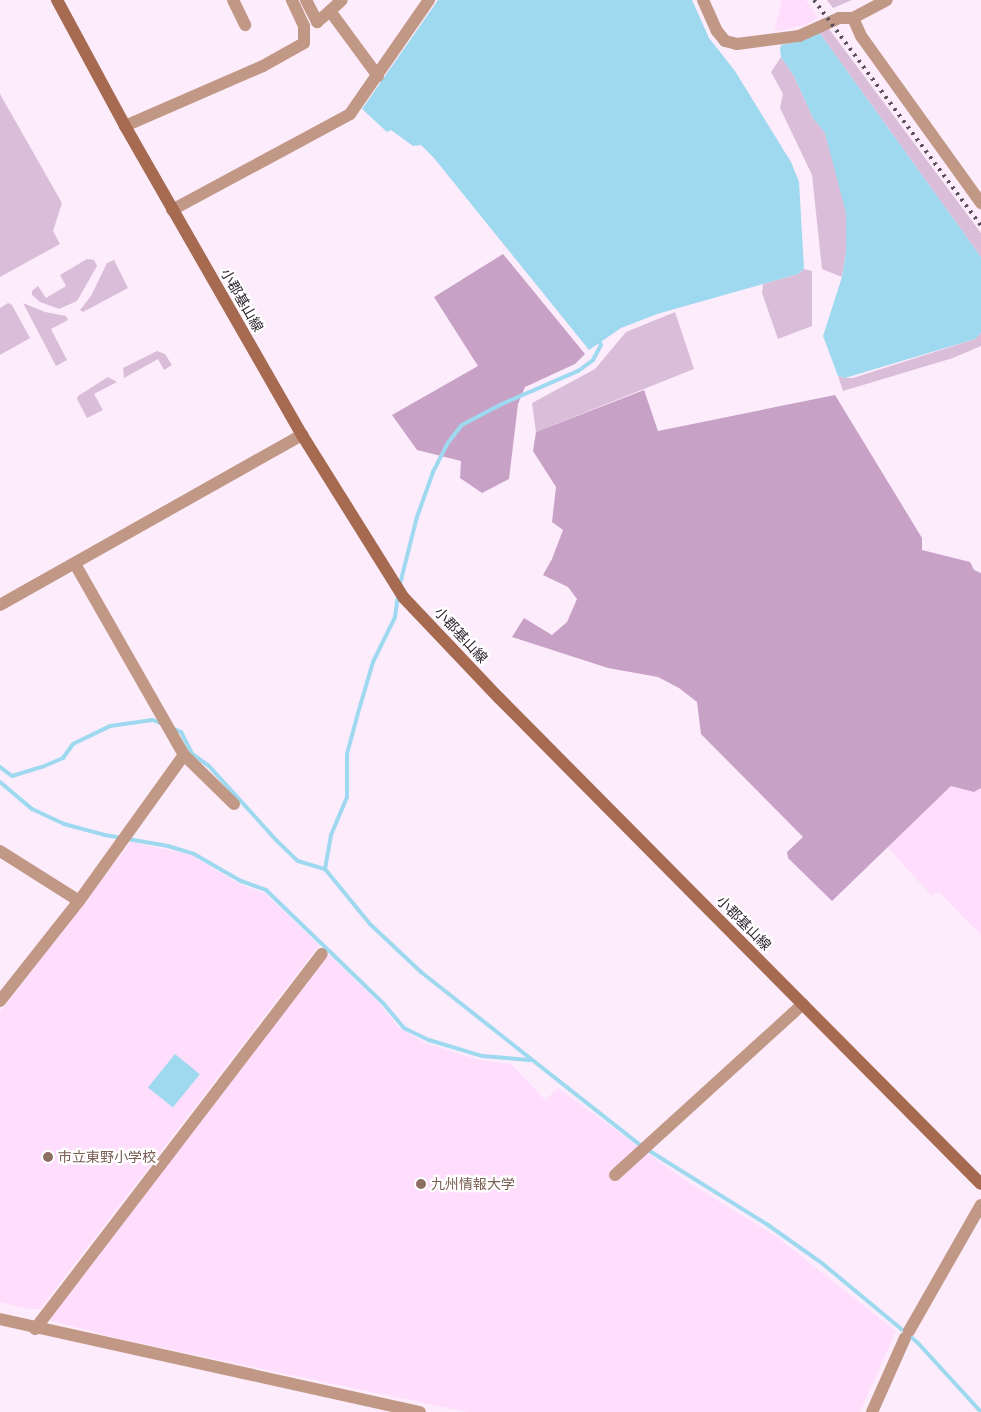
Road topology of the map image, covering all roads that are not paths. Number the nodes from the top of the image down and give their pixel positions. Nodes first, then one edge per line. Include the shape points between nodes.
1 (57, 0) edge
2 (292, 0) edge
3 (306, 0) edge
4 (342, 0) edge
5 (429, 0) edge
6 (703, 0) edge
7 (887, 0) edge
8 (236, 1) edge
9 (330, 11) junction
10 (853, 18) junction
11 (245, 25) dead end
12 (378, 76) junction
13 (125, 126) junction
14 (981, 204) edge
15 (172, 210) junction
16 (302, 435) junction
17 (75, 564) junction
18 (0, 604) edge
19 (184, 755) junction
20 (234, 804) dead end
21 (0, 851) edge
22 (78, 901) junction
23 (322, 954) dead end
24 (0, 1001) edge
25 (803, 1004) junction
26 (615, 1175) dead end
27 (981, 1184) edge
28 (981, 1205) edge
29 (0, 1320) edge
30 (35, 1328) junction
31 (420, 1412) edge
32 (872, 1412) edge

1 - 13 main road, 小郡基山線
2 - 13 street via 304,26 304,43 263,66
3 - 9 street via 317,22
4 - 9 street
5 - 12 street
6 - 10 street via 717,31 725,41 737,44 798,36 839,18
7 - 10 street
8 - 11 street
9 - 12 street
10 - 14 street via 861,36
12 - 15 street via 350,114
13 - 15 main road, 小郡基山線
15 - 16 main road, 小郡基山線
16 - 17 street
16 - 25 main road, 小郡基山線 via 404,597
17 - 18 street
17 - 19 street
19 - 20 street
19 - 22 street
21 - 22 street
22 - 24 street
23 - 30 street
25 - 26 street
25 - 27 main road, 小郡基山線
28 - 32 street via 907,1334
29 - 30 street
30 - 31 street

